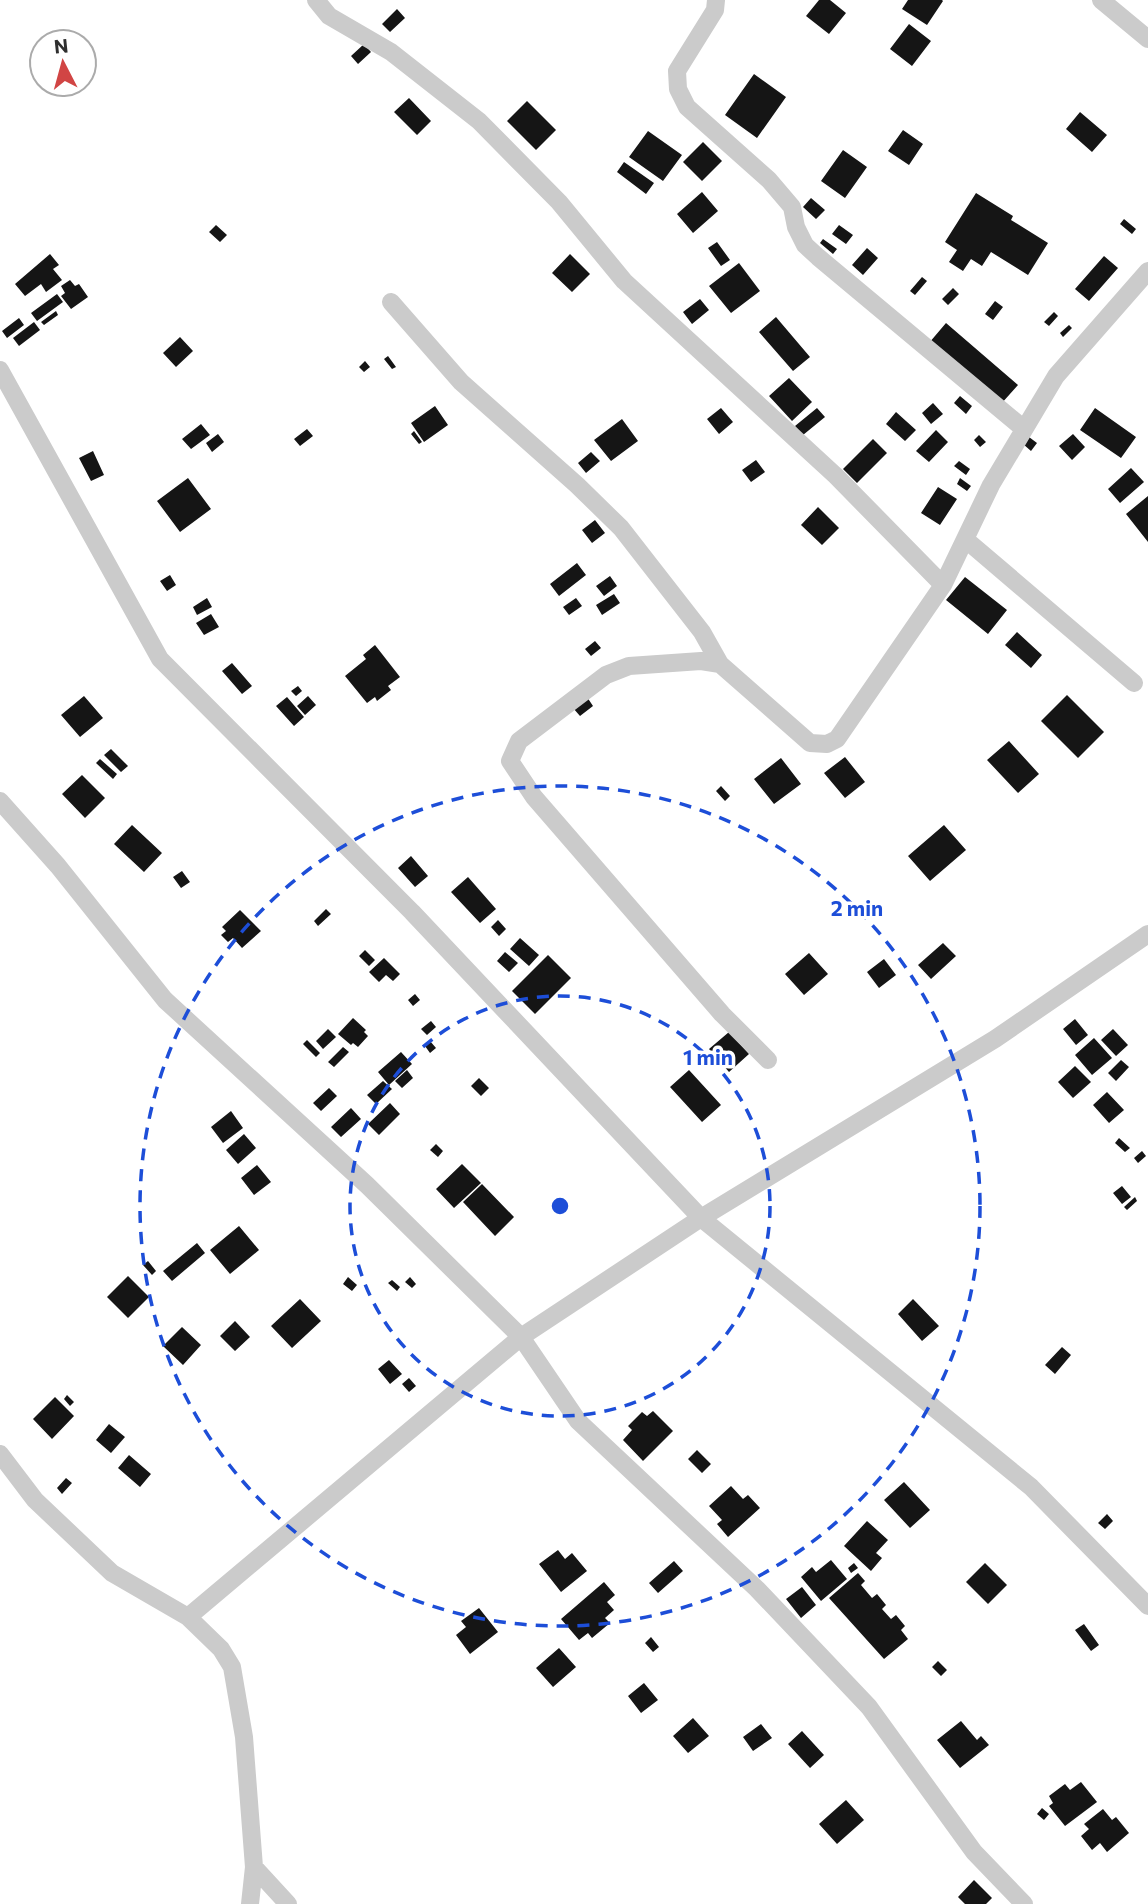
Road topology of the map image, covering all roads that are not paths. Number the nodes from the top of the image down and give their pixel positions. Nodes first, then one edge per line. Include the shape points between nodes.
1 (316, 0) edge
2 (716, 0) edge
3 (1101, 0) edge
4 (1148, 39) edge
5 (1148, 271) edge
6 (391, 302) dead end
7 (0, 370) edge
8 (1024, 429) junction
9 (965, 538) junction
10 (943, 585) junction
11 (720, 664) junction
12 (1134, 683) dead end
13 (0, 801) edge
14 (1148, 934) edge
15 (768, 1060) dead end
16 (701, 1218) junction
17 (521, 1337) junction
18 (0, 1454) edge
19 (1148, 1606) edge
20 (188, 1617) junction
21 (254, 1867) junction
22 (250, 1904) edge
23 (288, 1904) edge
24 (1024, 1904) edge

1 - 10 street via 329,16 391,52 479,121 559,202 624,281 836,476
2 - 8 street via 715,10 677,71 678,89 687,107 777,189 792,207 805,245
3 - 4 street
5 - 8 street via 1056,376
6 - 11 street via 461,382 621,528 702,632
7 - 16 street via 160,659 412,912
8 - 9 street
9 - 10 street
9 - 12 street
10 - 11 street via 836,739 827,744 810,743
11 - 15 street via 701,660 629,666 606,675 520,741 510,761 534,797 722,1014
13 - 17 street via 166,1000 367,1185
14 - 16 street via 995,1039
16 - 17 street
16 - 19 street via 1031,1487
17 - 20 street
17 - 24 street via 578,1421 757,1588 869,1707 974,1852
18 - 20 street via 35,1500 113,1573
20 - 21 street via 221,1649 232,1667 244,1737
21 - 22 street
21 - 23 street

